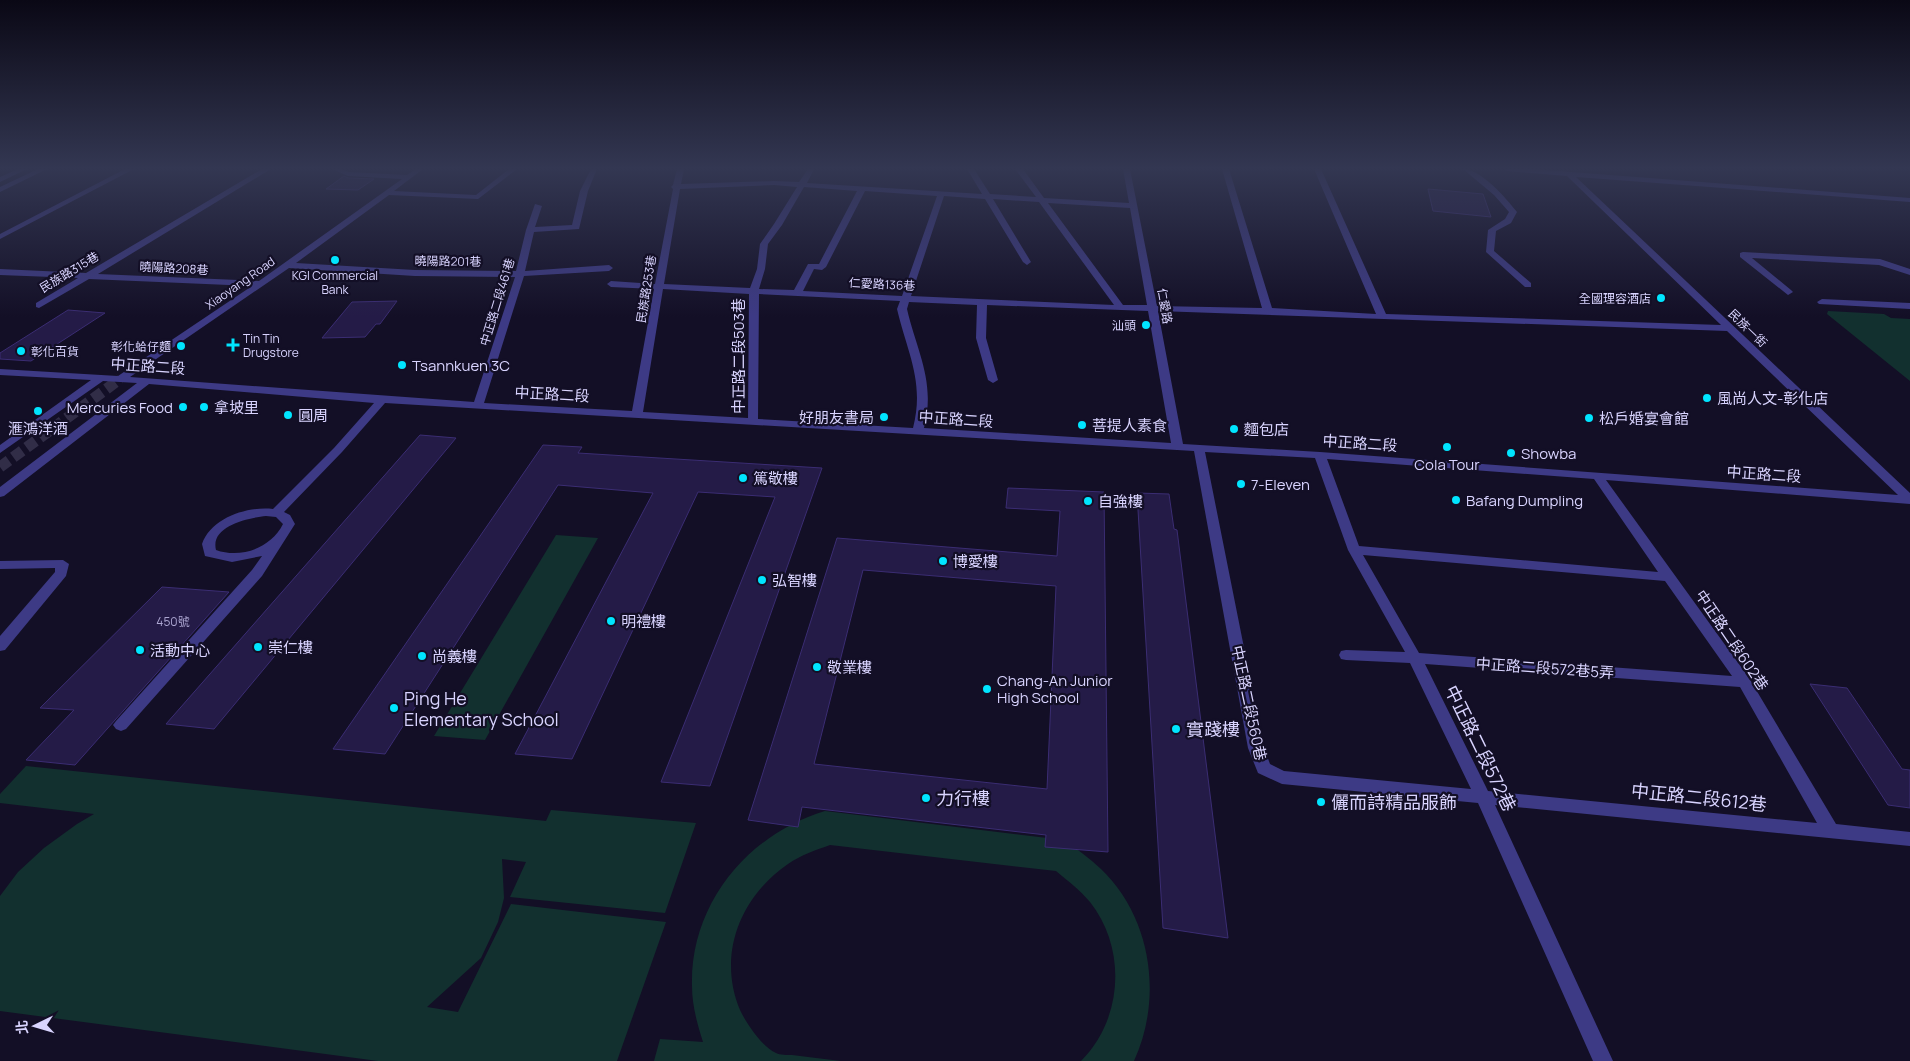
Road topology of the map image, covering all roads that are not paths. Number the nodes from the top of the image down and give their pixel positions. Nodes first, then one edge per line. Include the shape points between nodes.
1 (34, 219) edge
2 (183, 219) edge
3 (352, 219) edge
4 (534, 219) edge
5 (578, 219) edge
6 (670, 219) edge
7 (780, 219) edge
8 (847, 219) edge
9 (932, 219) edge
10 (1000, 219) edge
11 (1055, 219) edge
12 (1136, 219) edge
13 (1241, 219) edge
14 (1339, 219) edge
15 (1509, 219) edge
16 (1616, 219) edge
17 (530, 230) junction
18 (0, 236) edge
19 (1027, 262) dead end
20 (288, 265) junction
21 (609, 268) dead end
22 (0, 272) edge
23 (1910, 272) edge
24 (520, 274) junction
25 (86, 276) junction
26 (261, 284) junction
27 (611, 284) dead end
28 (1528, 285) dead end
29 (660, 287) junction
30 (754, 290) junction
31 (798, 292) junction
32 (1788, 292) dead end
33 (905, 297) junction
34 (982, 301) junction
35 (1822, 302) dead end
36 (39, 305) dead end
37 (1910, 306) edge
38 (1121, 308) junction
39 (1152, 308) junction
40 (1268, 311) junction
41 (1382, 317) junction
42 (1730, 328) junction
43 (0, 372) edge
44 (100, 378) junction
45 (120, 379) junction
46 (993, 380) dead end
47 (147, 381) junction
48 (382, 400) junction
49 (478, 405) junction
50 (637, 414) junction
51 (752, 422) junction
52 (918, 432) junction
53 (1178, 448) junction
54 (1199, 449) junction
55 (0, 450) edge
56 (1320, 455) junction
57 (1597, 476) junction
58 (0, 493) edge
59 (1910, 500) edge
60 (276, 512) junction
61 (282, 537) junction
62 (1354, 550) junction
63 (0, 565) edge
64 (1668, 576) junction
65 (0, 646) edge
66 (1346, 655) dead end
67 (1414, 658) junction
68 (1744, 682) junction
69 (121, 725) dead end
70 (1483, 796) junction
71 (1830, 830) junction
72 (1910, 839) edge
73 (1603, 1061) edge

1 - 18 street
2 - 25 street, 民族路315巷
3 - 20 street, Xiaoyang Road
4 - 17 street, 中正路二段461巷
5 - 17 street via 576,227
6 - 29 street, 民族路253巷
7 - 30 street, 中正路二段503巷 via 764,244
8 - 31 street via 822,267 811,266
9 - 33 street
10 - 19 street
11 - 38 street
12 - 39 street, 仁愛路
13 - 40 street
14 - 41 street
15 - 28 street via 1492,230 1490,252
16 - 42 street, 民族一街
17 - 24 street, 中正路二段461巷
20 - 24 street, 曉陽路201巷 via 415,273
20 - 26 street, Xiaoyang Road
21 - 24 street, 曉陽路201巷
22 - 25 street, 曉陽路208巷
23 - 32 street via 1880,262 1743,255
24 - 49 street, 中正路二段461巷
25 - 26 street, 曉陽路208巷
25 - 36 street, 民族路315巷
26 - 45 street, Xiaoyang Road
27 - 29 street, 仁愛路136巷
29 - 30 street, 仁愛路136巷
29 - 50 street, 民族路253巷
30 - 31 street, 仁愛路136巷
30 - 51 street, 中正路二段503巷
31 - 33 street, 仁愛路136巷
33 - 34 street, 仁愛路136巷
33 - 52 street via 902,308 905,326 915,350 924,388 923,415
34 - 38 street, 仁愛路136巷
34 - 46 street via 981,338
35 - 37 street
38 - 39 street, 仁愛路136巷
39 - 40 street, 仁愛路136巷
39 - 53 street, 仁愛路
40 - 41 street, 仁愛路136巷
41 - 42 street, 仁愛路136巷
42 - 59 street, 民族一街
43 - 44 street, 中正路二段
44 - 45 street, 中正路二段
44 - 55 street
45 - 47 street, 中正路二段
47 - 48 street, 中正路二段
47 - 58 street
48 - 49 street, 中正路二段
48 - 60 street
49 - 50 street, 中正路二段
50 - 51 street, 中正路二段
51 - 52 street, 中正路二段
52 - 53 street, 中正路二段
53 - 54 street, 中正路二段
54 - 56 street, 中正路二段
54 - 70 street, 中正路二段560巷 via 1256,748 1264,768 1282,777
56 - 57 street, 中正路二段
56 - 62 street, 中正路二段572巷
57 - 59 street, 中正路二段
57 - 64 street, 中正路二段602巷
60 - 61 street via 289,524
60 - 61 street via 255,513 231,521 213,534 208,548 217,557 238,558 264,550
61 - 69 street via 257,573
62 - 64 street
62 - 67 street, 中正路二段572巷
63 - 65 street via 63,564 61,573
64 - 68 street, 中正路二段602巷
66 - 67 street, 中正路二段572巷5弄
67 - 68 street, 中正路二段572巷5弄
67 - 70 street, 中正路二段572巷
68 - 71 street, 中正路二段602巷
70 - 71 street, 中正路二段612巷
70 - 73 street, 中正路二段572巷
71 - 72 street, 中正路二段612巷

